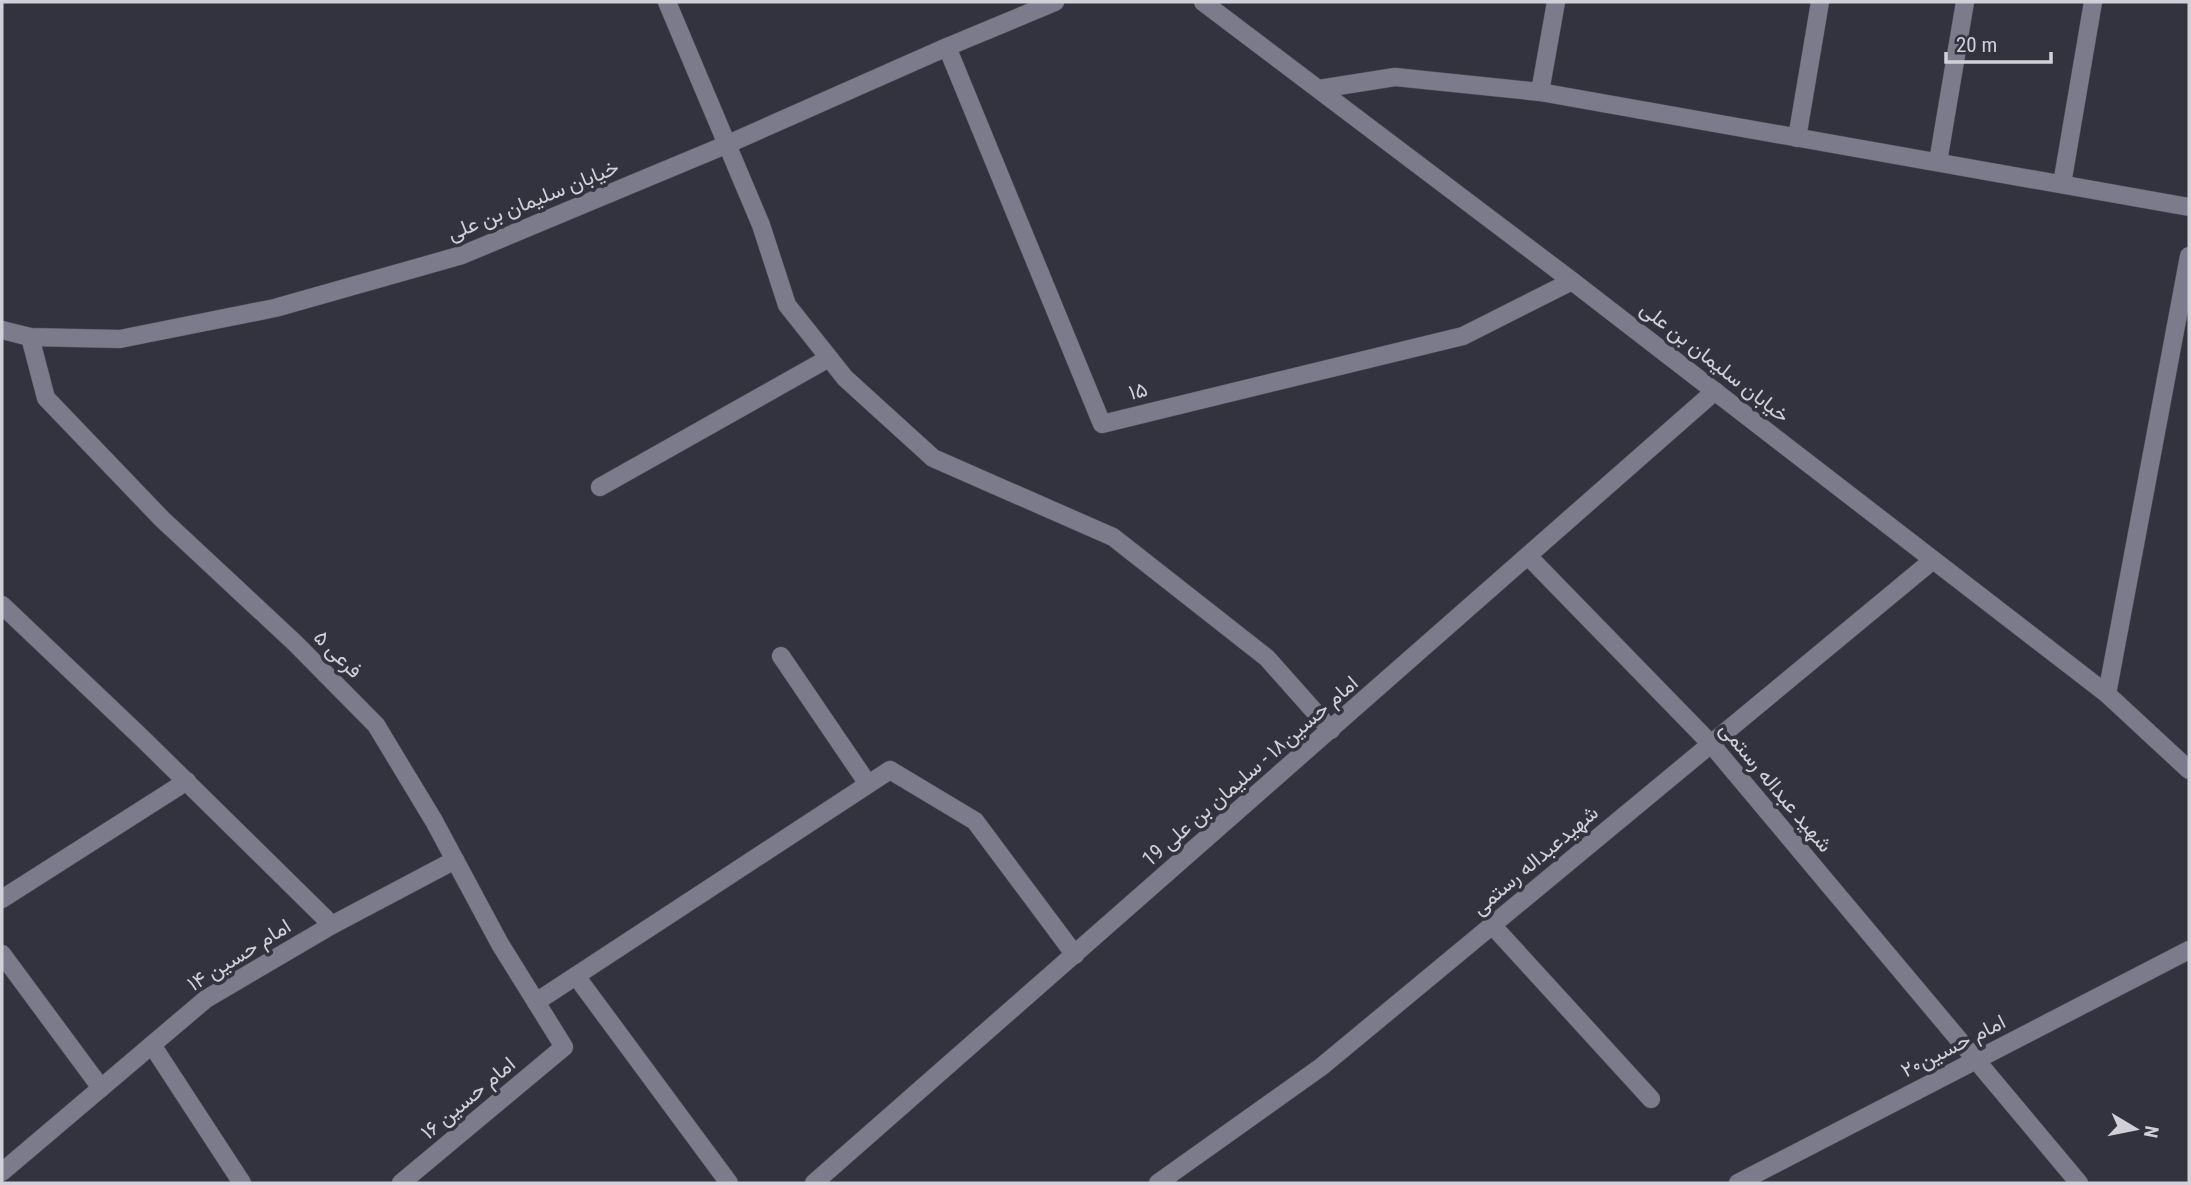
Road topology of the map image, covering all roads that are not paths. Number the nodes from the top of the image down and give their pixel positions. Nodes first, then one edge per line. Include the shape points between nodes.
1 (667, 2) edge
2 (1055, 2) edge
3 (1203, 2) edge
4 (1556, 2) edge
5 (1820, 2) edge
6 (1965, 2) edge
7 (2093, 2) edge
8 (947, 47) junction
9 (1319, 89) junction
10 (1540, 92) junction
11 (1797, 138) junction
12 (727, 144) junction
13 (1938, 162) junction
14 (2062, 184) junction
15 (2189, 207) edge
16 (2189, 257) edge
17 (1572, 281) junction
18 (2, 330) edge
19 (30, 337) junction
20 (830, 358) junction
21 (1715, 391) junction
22 (600, 487) dead end
23 (1528, 556) junction
24 (1933, 560) junction
25 (2, 605) edge
26 (781, 656) dead end
27 (2107, 694) junction
28 (1331, 730) junction
29 (1711, 744) junction
30 (2189, 770) edge
31 (187, 781) junction
32 (868, 784) junction
33 (455, 860) junction
34 (2, 899) edge
35 (332, 925) junction
36 (1492, 925) junction
37 (2189, 950) edge
38 (2, 954) edge
39 (1074, 955) junction
40 (576, 975) junction
41 (536, 1002) junction
42 (152, 1045) junction
43 (564, 1047) joint
44 (1975, 1059) junction
45 (101, 1088) junction
46 (1651, 1098) dead end
47 (2, 1172) edge
48 (242, 1183) edge
49 (401, 1183) edge
50 (729, 1183) edge
51 (814, 1183) edge
52 (1158, 1183) edge
53 (1738, 1183) edge
54 (2079, 1183) edge

1 - 12 street
2 - 8 street, خیابان سلیمان بن علی
3 - 9 street, خیابان سلیمان بن علی
4 - 10 street
5 - 11 street
6 - 13 street
7 - 14 street
8 - 12 street, خیابان سلیمان بن علی
8 - 17 street, ۱۵ via 1102,424 1463,336
9 - 10 street via 1395,77
9 - 17 street, خیابان سلیمان بن علی
10 - 11 street
11 - 13 street
12 - 19 street, خیابان سلیمان بن علی via 462,255 275,308 120,339
12 - 20 street via 761,225 787,305
13 - 14 street
14 - 15 street
16 - 27 street
17 - 21 street, خیابان سلیمان بن علی
18 - 19 street, خیابان سلیمان بن علی
19 - 33 street, فرعی ۵ via 46,398 162,519 376,725
20 - 22 street
20 - 28 street via 845,378 933,458 1113,537 1267,657
21 - 23 street, امام حسین۱۸ - سلیمان بن علی 19
21 - 24 street, خیابان سلیمان بن علی
23 - 28 street, امام حسین۱۸ - سلیمان بن علی 19
23 - 29 street, شهید عبداله رستمی
24 - 27 street, خیابان سلیمان بن علی
24 - 29 street, شهیدعبداله رستمی
25 - 31 street
26 - 32 street
27 - 30 street, خیابان سلیمان بن علی
28 - 39 street, امام حسین۱۸ - سلیمان بن علی 19
29 - 36 street, شهیدعبداله رستمی
29 - 44 street, شهید عبداله رستمی
31 - 34 street
31 - 35 street
32 - 39 street via 890,770 975,821
32 - 40 street
33 - 35 street, امام حسین ۱۴
33 - 41 street, فرعی ۵
35 - 42 street, امام حسین ۱۴ via 206,999
36 - 46 street
36 - 52 street, شهیدعبداله رستمی via 1321,1067
37 - 44 street, امام حسین۲۰
38 - 45 street
39 - 51 street, امام حسین۱۸ - سلیمان بن علی 19
40 - 41 street
40 - 50 street
41 - 43 street, فرعی ۵
42 - 45 street, امام حسین ۱۴
42 - 48 street
43 - 49 street, امام حسین ۱۶
44 - 53 street, امام حسین۲۰
44 - 54 street, شهید عبداله رستمی
45 - 47 street, امام حسین ۱۴

